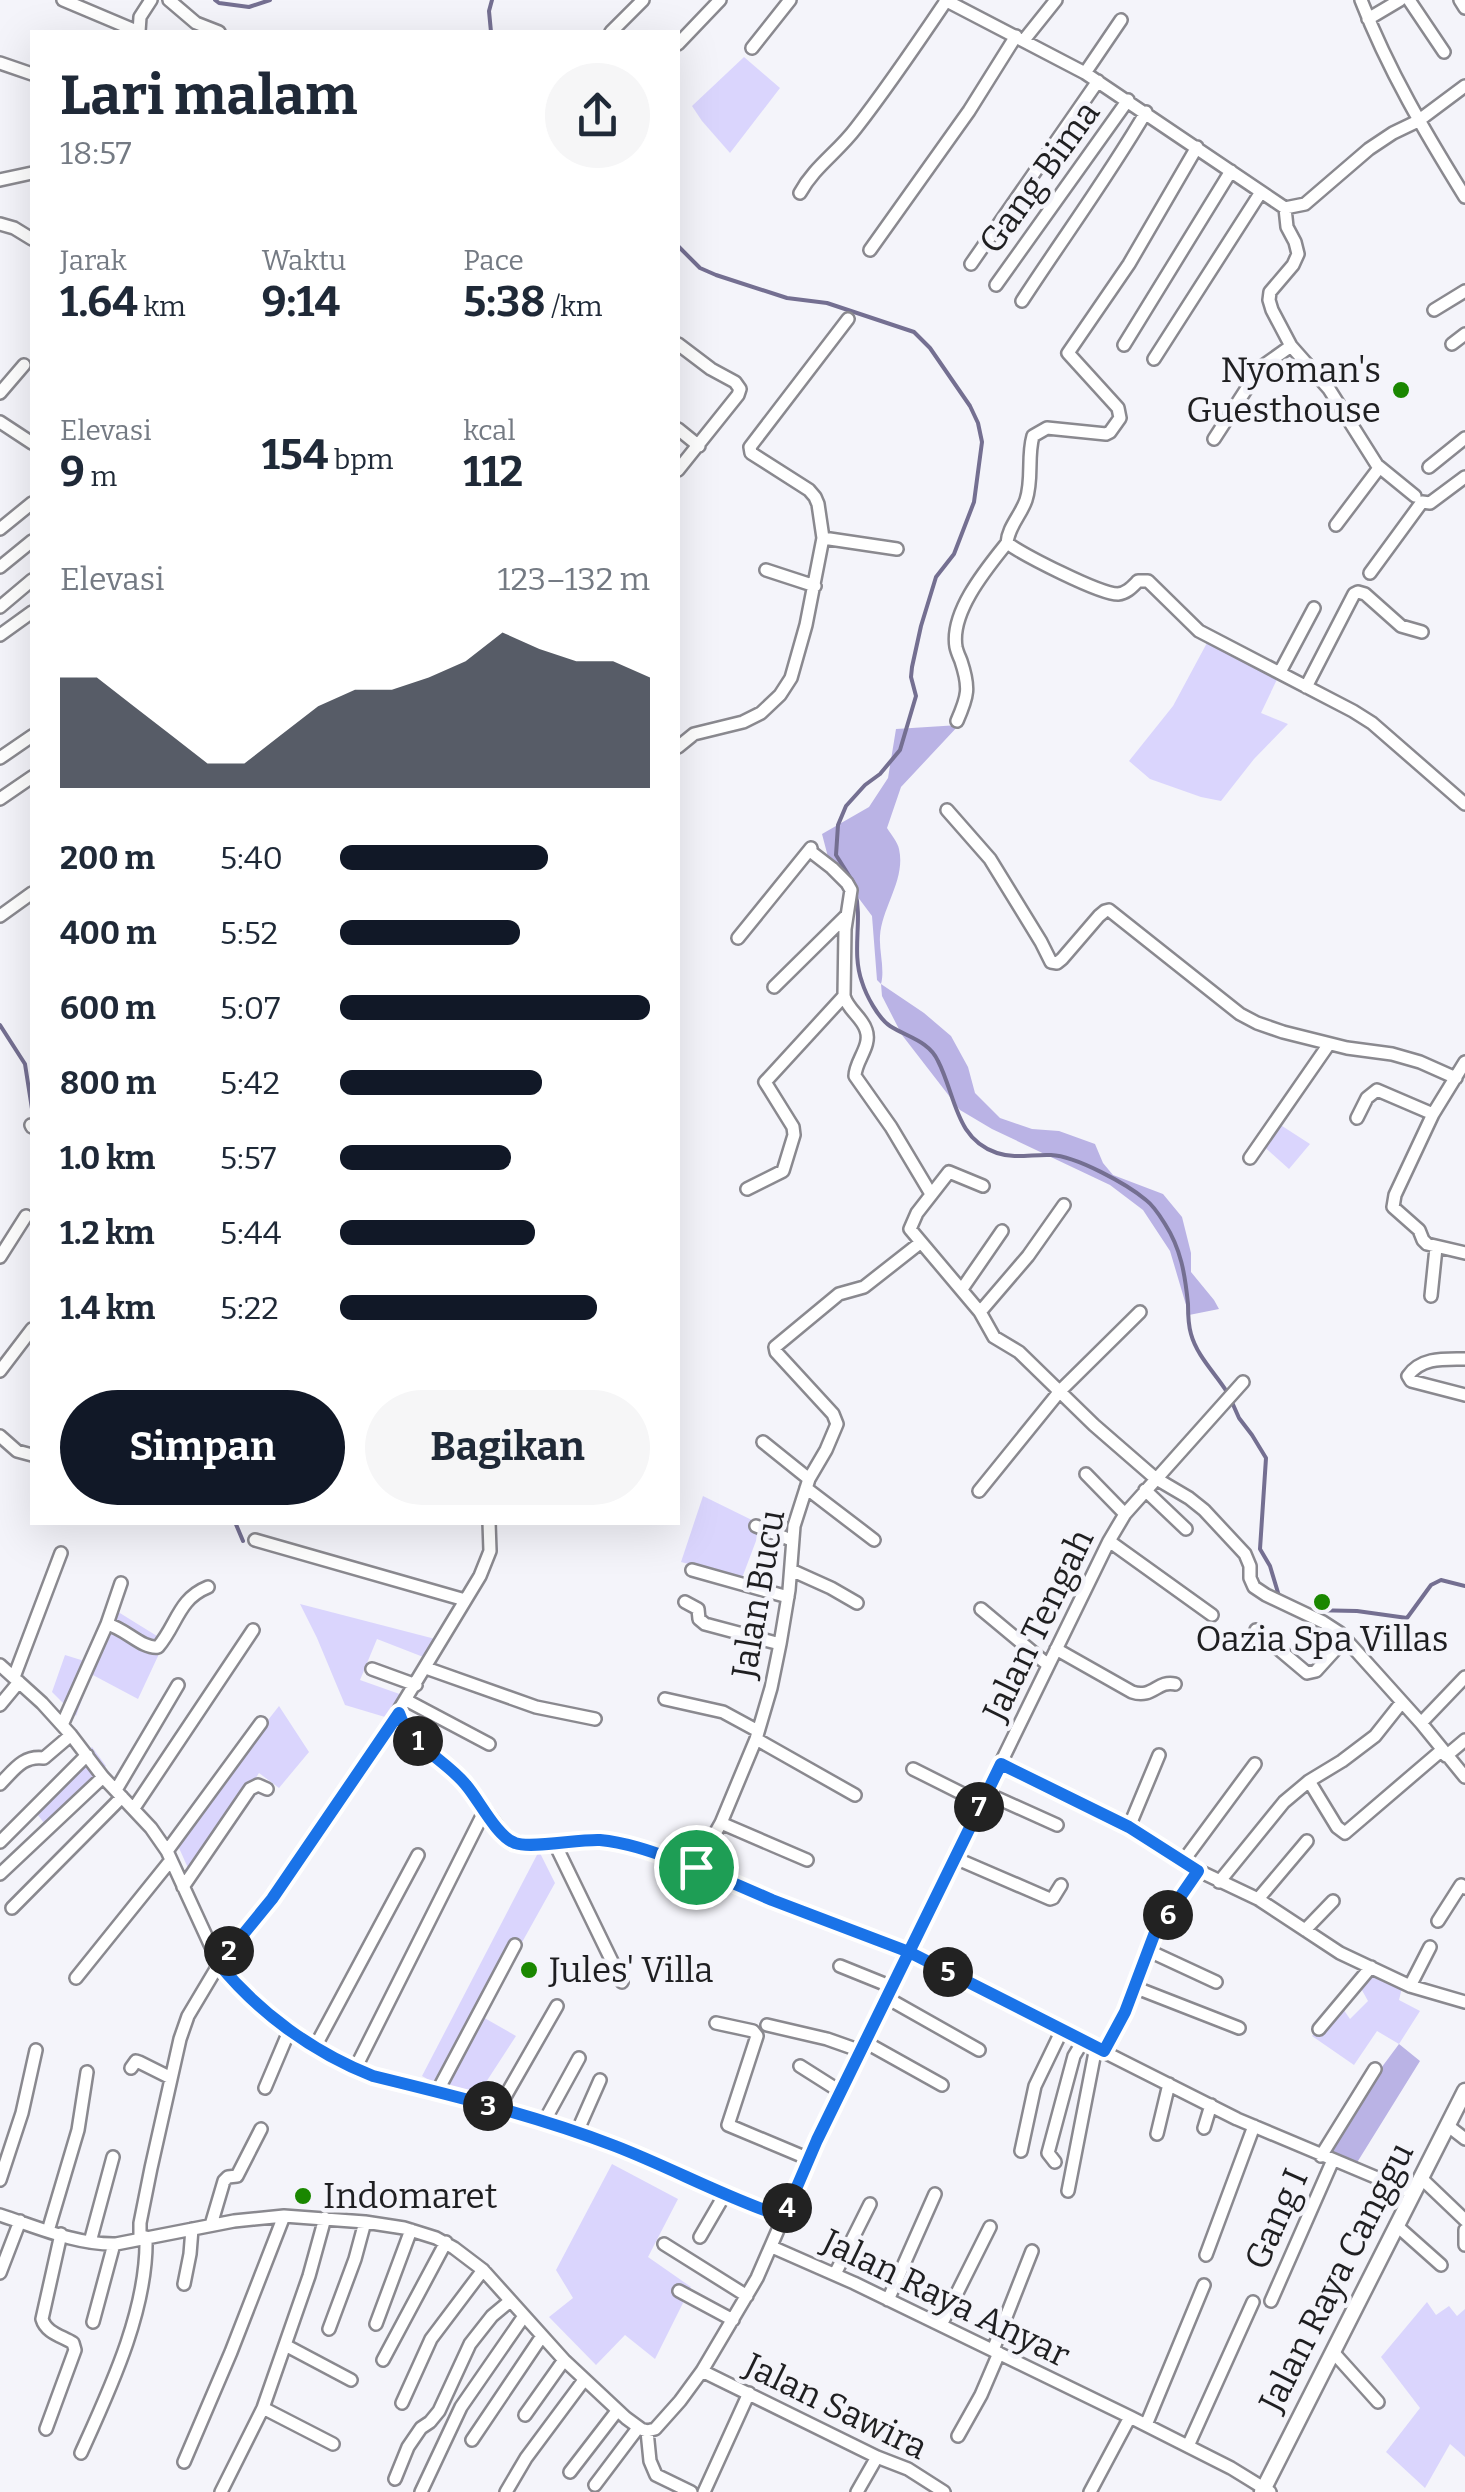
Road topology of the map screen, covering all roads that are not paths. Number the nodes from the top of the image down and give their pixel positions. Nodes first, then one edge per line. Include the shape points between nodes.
1 (63, 0) edge
2 (151, 0) edge
3 (169, 0) edge
4 (643, 0) edge
5 (720, 0) edge
6 (790, 0) edge
7 (946, 0) edge
8 (1056, 0) edge
9 (1361, 0) edge
10 (1400, 0) edge
11 (1410, 0) edge
12 (1460, 0) edge
13 (1465, 8) edge
14 (1368, 19) junction
15 (1121, 20) dead end
16 (134, 30) edge
17 (139, 30) edge
18 (214, 30) edge
19 (613, 30) edge
20 (1020, 38) junction
21 (680, 42) edge
22 (752, 48) dead end
23 (1444, 52) dead end
24 (0, 63) edge
25 (30, 73) edge
26 (1085, 73) junction
27 (1098, 81) junction
28 (1465, 86) edge
29 (1128, 100) junction
30 (1146, 112) junction
31 (1418, 121) junction
32 (1196, 147) junction
33 (1231, 171) junction
34 (30, 173) edge
35 (0, 180) edge
36 (1261, 192) junction
37 (800, 194) dead end
38 (1465, 197) edge
39 (1285, 208) junction
40 (0, 224) edge
41 (30, 238) edge
42 (870, 250) dead end
43 (971, 264) dead end
44 (996, 285) dead end
45 (1465, 291) edge
46 (1022, 302) dead end
47 (1434, 310) dead end
48 (848, 319) dead end
49 (1465, 334) edge
50 (1452, 344) dead end
51 (1124, 345) dead end
52 (680, 346) edge
53 (1291, 346) junction
54 (1154, 359) dead end
55 (24, 366) dead end
56 (0, 393) edge
57 (0, 422) edge
58 (680, 431) edge
59 (1465, 438) edge
60 (1214, 439) dead end
61 (30, 442) edge
62 (699, 446) junction
63 (1429, 467) dead end
64 (680, 468) edge
65 (1379, 468) junction
66 (1465, 477) edge
67 (1415, 496) dead end
68 (30, 506) edge
69 (1336, 526) dead end
70 (0, 529) edge
71 (824, 538) junction
72 (30, 543) edge
73 (1007, 543) junction
74 (897, 550) dead end
75 (0, 568) edge
76 (766, 570) dead end
77 (1370, 572) dead end
78 (30, 582) edge
79 (815, 586) junction
80 (0, 607) edge
81 (1314, 608) dead end
82 (30, 613) edge
83 (1422, 632) dead end
84 (0, 635) edge
85 (1280, 672) junction
86 (1306, 687) junction
87 (956, 722) dead end
88 (30, 737) edge
89 (680, 745) edge
90 (0, 758) edge
91 (30, 778) edge
92 (0, 799) edge
93 (1465, 804) edge
94 (947, 810) dead end
95 (30, 894) edge
96 (847, 915) junction
97 (0, 916) edge
98 (738, 938) dead end
99 (774, 987) dead end
100 (844, 996) junction
101 (1329, 1044) junction
102 (1465, 1062) edge
103 (1456, 1078) junction
104 (1433, 1114) junction
105 (1357, 1118) dead end
106 (1250, 1158) dead end
107 (983, 1186) dead end
108 (748, 1189) dead end
109 (931, 1194) junction
110 (1064, 1205) dead end
111 (26, 1216) dead end
112 (1002, 1231) dead end
113 (920, 1243) junction
114 (1436, 1248) junction
115 (1465, 1254) edge
116 (0, 1257) edge
117 (962, 1290) junction
118 (1431, 1296) dead end
119 (980, 1312) junction
120 (1140, 1312) dead end
121 (30, 1332) edge
122 (1465, 1359) edge
123 (0, 1371) edge
124 (1243, 1382) dead end
125 (1060, 1391) junction
126 (1465, 1395) edge
127 (0, 1436) edge
128 (763, 1442) dead end
129 (30, 1452) edge
130 (1086, 1474) dead end
131 (1155, 1478) junction
132 (808, 1483) junction
133 (1145, 1490) junction
134 (979, 1491) dead end
135 (1125, 1514) junction
136 (490, 1525) edge
137 (756, 1526) dead end
138 (1186, 1529) dead end
139 (254, 1540) dead end
140 (792, 1540) junction
141 (874, 1540) dead end
142 (1109, 1541) junction
143 (61, 1553) dead end
144 (692, 1570) dead end
145 (791, 1570) junction
146 (121, 1583) dead end
147 (208, 1587) dead end
148 (788, 1597) junction
149 (465, 1600) junction
150 (685, 1602) dead end
151 (857, 1603) dead end
152 (980, 1608) dead end
153 (1212, 1615) dead end
154 (107, 1624) junction
155 (253, 1630) dead end
156 (1256, 1630) dead end
157 (1345, 1638) junction
158 (780, 1644) junction
159 (1056, 1649) junction
160 (0, 1665) edge
161 (1048, 1665) junction
162 (372, 1668) dead end
163 (426, 1668) junction
164 (1465, 1677) edge
165 (16, 1680) junction
166 (1176, 1684) dead end
167 (416, 1685) junction
168 (178, 1686) dead end
169 (665, 1699) dead end
170 (406, 1700) junction
171 (1402, 1702) junction
172 (0, 1705) edge
173 (399, 1713) junction
174 (595, 1718) dead end
175 (261, 1722) dead end
176 (1421, 1723) junction
177 (66, 1730) junction
178 (757, 1735) junction
179 (1465, 1740) edge
180 (489, 1744) dead end
181 (1444, 1753) junction
182 (87, 1755) junction
183 (1159, 1755) dead end
184 (1001, 1764) junction
185 (1255, 1764) dead end
186 (913, 1770) dead end
187 (103, 1777) junction
188 (1465, 1777) edge
189 (1309, 1782) junction
190 (0, 1784) edge
191 (267, 1789) dead end
192 (119, 1794) junction
193 (855, 1795) dead end
194 (984, 1798) junction
195 (134, 1808) junction
196 (484, 1810) junction
197 (721, 1823) junction
198 (1057, 1826) dead end
199 (1129, 1827) junction
200 (1307, 1841) dead end
201 (0, 1842) edge
202 (554, 1842) junction
203 (418, 1855) dead end
204 (169, 1856) junction
205 (955, 1858) junction
206 (807, 1860) dead end
207 (1184, 1860) junction
208 (696, 1867) junction
209 (1198, 1871) junction
210 (0, 1874) edge
211 (1219, 1882) junction
212 (1060, 1885) dead end
213 (184, 1887) junction
214 (1465, 1888) edge
215 (1258, 1899) junction
216 (1333, 1901) dead end
217 (12, 1908) dead end
218 (1438, 1921) dead end
219 (1305, 1930) junction
220 (515, 1945) dead end
221 (1430, 1947) dead end
222 (1147, 1950) junction
223 (909, 1952) junction
224 (219, 1964) junction
225 (840, 1966) dead end
226 (1371, 1968) junction
227 (76, 1978) dead end
228 (622, 1982) dead end
229 (1216, 1982) dead end
230 (1134, 1986) junction
231 (1410, 1986) junction
232 (890, 1993) junction
233 (1465, 2002) edge
234 (557, 2006) dead end
235 (716, 2022) dead end
236 (767, 2025) dead end
237 (1239, 2028) dead end
238 (290, 2029) junction
239 (1319, 2029) dead end
240 (1062, 2030) junction
241 (1083, 2041) junction
242 (863, 2046) junction
243 (315, 2047) junction
244 (1100, 2049) junction
245 (36, 2050) dead end
246 (979, 2050) dead end
247 (578, 2058) dead end
248 (800, 2066) dead end
249 (131, 2068) dead end
250 (355, 2069) junction
251 (1376, 2069) dead end
252 (88, 2072) dead end
253 (171, 2078) junction
254 (600, 2080) dead end
255 (942, 2084) dead end
256 (1169, 2084) junction
257 (266, 2088) dead end
258 (1465, 2090) edge
259 (437, 2092) junction
260 (840, 2092) junction
261 (1211, 2105) junction
262 (498, 2108) junction
263 (548, 2116) junction
264 (1447, 2125) junction
265 (1254, 2126) junction
266 (1204, 2128) dead end
267 (261, 2130) dead end
268 (577, 2132) junction
269 (1156, 2134) dead end
270 (1465, 2139) edge
271 (1021, 2150) dead end
272 (113, 2157) dead end
273 (1327, 2158) junction
274 (809, 2159) junction
275 (1056, 2162) dead end
276 (1421, 2178) junction
277 (0, 2180) edge
278 (1068, 2191) dead end
279 (1413, 2192) junction
280 (725, 2194) junction
281 (935, 2194) dead end
282 (870, 2204) dead end
283 (0, 2215) edge
284 (284, 2216) junction
285 (784, 2217) junction
286 (325, 2218) junction
287 (1465, 2220) edge
288 (20, 2222) junction
289 (211, 2225) junction
290 (365, 2225) junction
291 (1396, 2225) junction
292 (990, 2227) dead end
293 (192, 2229) junction
294 (411, 2230) junction
295 (1465, 2230) edge
296 (54, 2232) junction
297 (700, 2237) dead end
298 (143, 2238) junction
299 (90, 2242) junction
300 (446, 2242) junction
301 (114, 2244) junction
302 (664, 2244) dead end
303 (1465, 2245) edge
304 (772, 2247) junction
305 (1032, 2251) dead end
306 (1206, 2255) dead end
307 (1441, 2265) dead end
308 (483, 2270) junction
309 (0, 2272) edge
310 (836, 2274) junction
311 (184, 2284) dead end
312 (1204, 2285) dead end
313 (679, 2291) dead end
314 (747, 2296) junction
315 (888, 2300) junction
316 (510, 2301) junction
317 (1271, 2301) dead end
318 (1254, 2302) dead end
319 (524, 2316) junction
320 (733, 2320) junction
321 (93, 2322) dead end
322 (376, 2324) dead end
323 (942, 2325) junction
324 (329, 2329) dead end
325 (542, 2336) junction
326 (284, 2345) junction
327 (996, 2351) junction
328 (1333, 2352) junction
329 (383, 2360) dead end
330 (564, 2361) junction
331 (702, 2371) junction
332 (351, 2380) dead end
333 (584, 2380) junction
334 (750, 2393) junction
335 (1378, 2402) dead end
336 (402, 2404) dead end
337 (263, 2408) junction
338 (622, 2414) junction
339 (525, 2415) dead end
340 (1130, 2417) junction
341 (1146, 2425) junction
342 (46, 2429) dead end
343 (642, 2430) junction
344 (958, 2436) dead end
345 (472, 2440) dead end
346 (333, 2444) dead end
347 (1188, 2446) junction
348 (81, 2453) dead end
349 (878, 2457) junction
350 (184, 2462) dead end
351 (570, 2472) dead end
352 (394, 2480) dead end
353 (596, 2484) dead end
354 (1266, 2490) edge
355 (685, 2491) edge
356 (220, 2492) edge
357 (421, 2492) edge
358 (506, 2492) edge
359 (704, 2492) edge
360 (858, 2492) edge
361 (944, 2492) edge
362 (1090, 2492) edge

1 - 16 street
2 - 17 street
3 - 18 street
4 - 19 street
5 - 21 street
6 - 22 street
7 - 20 street
7 - 37 street via 853,132
8 - 20 street
9 - 14 street
10 - 14 street
11 - 23 street
12 - 13 street
14 - 31 street
15 - 26 street
20 - 26 street
20 - 42 street
24 - 25 street
26 - 27 street
27 - 29 street
27 - 43 street
28 - 31 street
29 - 30 street
29 - 44 street, Gang Bima
30 - 32 street
30 - 46 street
31 - 38 street
31 - 39 street via 1369,149 1305,204
32 - 33 street
32 - 73 street via 1138,250 1068,353 1120,418 1106,434 1047,428 1033,436 1027,496
33 - 36 street
33 - 51 street
34 - 35 street
36 - 39 street
36 - 54 street
39 - 53 street via 1298,254 1268,300
40 - 41 street
45 - 47 street
48 - 71 street via 750,447 815,496
49 - 50 street
52 - 62 street via 740,389
53 - 60 street via 1260,368
53 - 65 street via 1329,389
55 - 56 street
57 - 61 street
58 - 62 street
59 - 63 street
62 - 64 street
65 - 67 street
65 - 69 street
66 - 77 street via 1422,502
68 - 70 street
71 - 74 street
71 - 79 street
72 - 75 street
73 - 85 street via 1116,594 1148,581 1199,631
73 - 87 street via 972,590 956,632 968,688
76 - 79 street
78 - 80 street
79 - 89 street via 794,670 780,695 761,713 694,734
81 - 85 street
82 - 84 street
83 - 86 street via 1401,626 1365,594 1354,594
85 - 86 street
86 - 93 street via 1372,723
88 - 90 street
91 - 92 street
94 - 101 street via 990,858 1051,962 1062,959 1109,910 1240,1014
95 - 97 street
96 - 98 street via 847,883 812,847
96 - 99 street
96 - 100 street
100 - 108 street via 765,1082 794,1135 783,1171
100 - 109 street via 868,1035 855,1076
101 - 103 street via 1392,1054
101 - 106 street
102 - 103 street
103 - 104 street
104 - 105 street via 1377,1090
104 - 114 street via 1393,1208
107 - 109 street via 950,1172
109 - 113 street via 910,1226
110 - 119 street
111 - 116 street
112 - 117 street
113 - 117 street
113 - 132 street, Jalan Bucu via 864,1287 839,1294 775,1347 836,1418
114 - 115 street
114 - 118 street
117 - 119 street
119 - 125 street via 994,1337
120 - 125 street
121 - 123 street
122 - 126 street via 1424,1362 1408,1376
124 - 131 street, Jalan Tengah
125 - 131 street
125 - 134 street
127 - 129 street via 10,1447
128 - 132 street
130 - 135 street
131 - 133 street, Jalan Tengah
131 - 157 street via 1204,1510 1245,1554 1254,1587
132 - 140 street, Jalan Bucu
132 - 141 street
133 - 135 street, Jalan Tengah
133 - 138 street
135 - 142 street, Jalan Tengah
136 - 149 street via 487,1561
137 - 140 street
139 - 149 street
140 - 145 street, Jalan Bucu
142 - 153 street
142 - 159 street, Jalan Tengah
143 - 165 street
144 - 148 street
145 - 148 street, Jalan Bucu
145 - 151 street
146 - 154 street
147 - 154 street via 187,1600 158,1647
148 - 158 street, Jalan Bucu
149 - 163 street
150 - 158 street via 705,1624
152 - 161 street
154 - 177 street
155 - 195 street
156 - 157 street via 1307,1673
157 - 171 street
158 - 178 street, Jalan Bucu
159 - 161 street, Jalan Tengah
159 - 166 street via 1142,1695
160 - 165 street
161 - 184 street, Jalan Tengah
162 - 167 street
163 - 167 street
163 - 174 street via 536,1706
164 - 176 street
165 - 172 street
165 - 177 street
167 - 170 street
168 - 192 street
169 - 178 street via 723,1712
170 - 173 street
170 - 180 street
171 - 176 street
171 - 189 street via 1375,1736
173 - 196 street via 407,1732 452,1769
173 - 224 street via 272,1899
175 - 204 street
176 - 181 street
177 - 182 street
177 - 190 street via 44,1758 26,1758
178 - 193 street
178 - 197 street, Jalan Bucu
179 - 181 street
181 - 188 street
181 - 189 street via 1345,1834
182 - 187 street
182 - 201 street
183 - 199 street
184 - 194 street, Jalan Tengah
184 - 199 street
185 - 207 street
186 - 194 street
187 - 192 street
187 - 210 street
189 - 211 street via 1284,1802
191 - 213 street via 250,1789
192 - 195 street
192 - 217 street
194 - 198 street
194 - 205 street, Jalan Tengah
195 - 204 street
196 - 202 street via 513,1842
196 - 250 street
197 - 206 street
197 - 208 street, Jalan Bucu
199 - 207 street
200 - 215 street
202 - 208 street via 619,1843
202 - 228 street
203 - 243 street
204 - 213 street
204 - 227 street
205 - 212 street via 1050,1899
205 - 223 street, Jalan Tengah
207 - 209 street
208 - 223 street
209 - 211 street
209 - 222 street
211 - 215 street
213 - 224 street
214 - 218 street via 1461,1884
215 - 219 street
216 - 219 street
219 - 226 street
220 - 259 street
221 - 231 street
222 - 229 street
222 - 230 street
223 - 232 street, Jalan Tengah
223 - 240 street
224 - 238 street
224 - 253 street via 188,2016
225 - 232 street
226 - 231 street
226 - 239 street
230 - 237 street
230 - 244 street via 1118,2028
231 - 233 street
232 - 242 street, Jalan Tengah
232 - 246 street
234 - 262 street
235 - 274 street via 757,2036 728,2124
236 - 242 street
238 - 243 street
238 - 257 street
240 - 241 street
240 - 271 street via 1035,2086
241 - 244 street
241 - 275 street via 1048,2153
242 - 255 street
242 - 260 street, Jalan Tengah
243 - 250 street
244 - 256 street
244 - 278 street
245 - 277 street
247 - 263 street
248 - 260 street
249 - 253 street via 139,2062
250 - 259 street
251 - 273 street, Gang I
252 - 296 street
253 - 298 street via 143,2207
254 - 268 street
256 - 261 street
256 - 269 street
258 - 264 main road, Jalan Raya Canggu
259 - 262 street
260 - 274 street, Jalan Tengah
261 - 265 street
261 - 266 street
262 - 263 street
263 - 268 street
264 - 270 street
264 - 276 main road, Jalan Raya Canggu
265 - 273 street
265 - 306 street
267 - 289 street via 238,2176 224,2182
268 - 280 street
272 - 299 street
273 - 279 street
273 - 317 street, Gang I
274 - 285 street, Jalan Tengah
276 - 279 main road, Jalan Raya Canggu
276 - 287 street
279 - 291 main road, Jalan Raya Canggu
280 - 285 street
280 - 297 street
281 - 315 street
282 - 310 street
283 - 288 street
284 - 286 street
284 - 289 street
284 - 350 street
285 - 304 street, Jalan Tengah
286 - 290 street
286 - 326 street
288 - 296 street
288 - 309 street
289 - 293 street
290 - 294 street
290 - 324 street
291 - 307 street
291 - 328 main road, Jalan Raya Canggu
292 - 323 street
293 - 298 street
293 - 311 street
294 - 300 street
294 - 322 street
295 - 303 street
296 - 299 street
296 - 342 street via 42,2319 75,2350
298 - 301 street
298 - 348 street via 146,2265 138,2304
299 - 301 street
300 - 308 street
300 - 329 street
301 - 321 street
302 - 314 street
304 - 310 street, Jalan Raya Anyar
304 - 314 street, Jalan Raya Anyar
305 - 327 street
308 - 316 street
308 - 336 street via 431,2339
310 - 315 street, Jalan Raya Anyar
312 - 341 street
313 - 320 street
314 - 320 street, Jalan Raya Anyar
315 - 323 street, Jalan Raya Anyar
316 - 319 street
316 - 352 street via 470,2344
318 - 347 street
319 - 325 street
319 - 357 street via 461,2406
320 - 331 street, Jalan Raya Anyar
323 - 327 street, Jalan Raya Anyar
325 - 330 street
325 - 345 street
326 - 332 street
326 - 337 street
327 - 340 street, Jalan Raya Anyar
327 - 344 street
328 - 335 street
328 - 354 main road, Jalan Raya Canggu
330 - 333 street
330 - 339 street
331 - 334 street, Jalan Sawira
331 - 343 street, Jalan Raya Anyar via 662,2424
333 - 338 street
333 - 358 street
334 - 349 street, Jalan Sawira
334 - 359 street
337 - 346 street
337 - 356 street
338 - 343 street
338 - 351 street
340 - 341 street, Jalan Raya Anyar
340 - 362 street
341 - 347 street, Jalan Raya Anyar
343 - 353 street, Jalan Raya Anyar
343 - 355 street via 660,2484
347 - 354 street, Jalan Raya Anyar
349 - 360 street
349 - 361 street, Jalan Sawira

